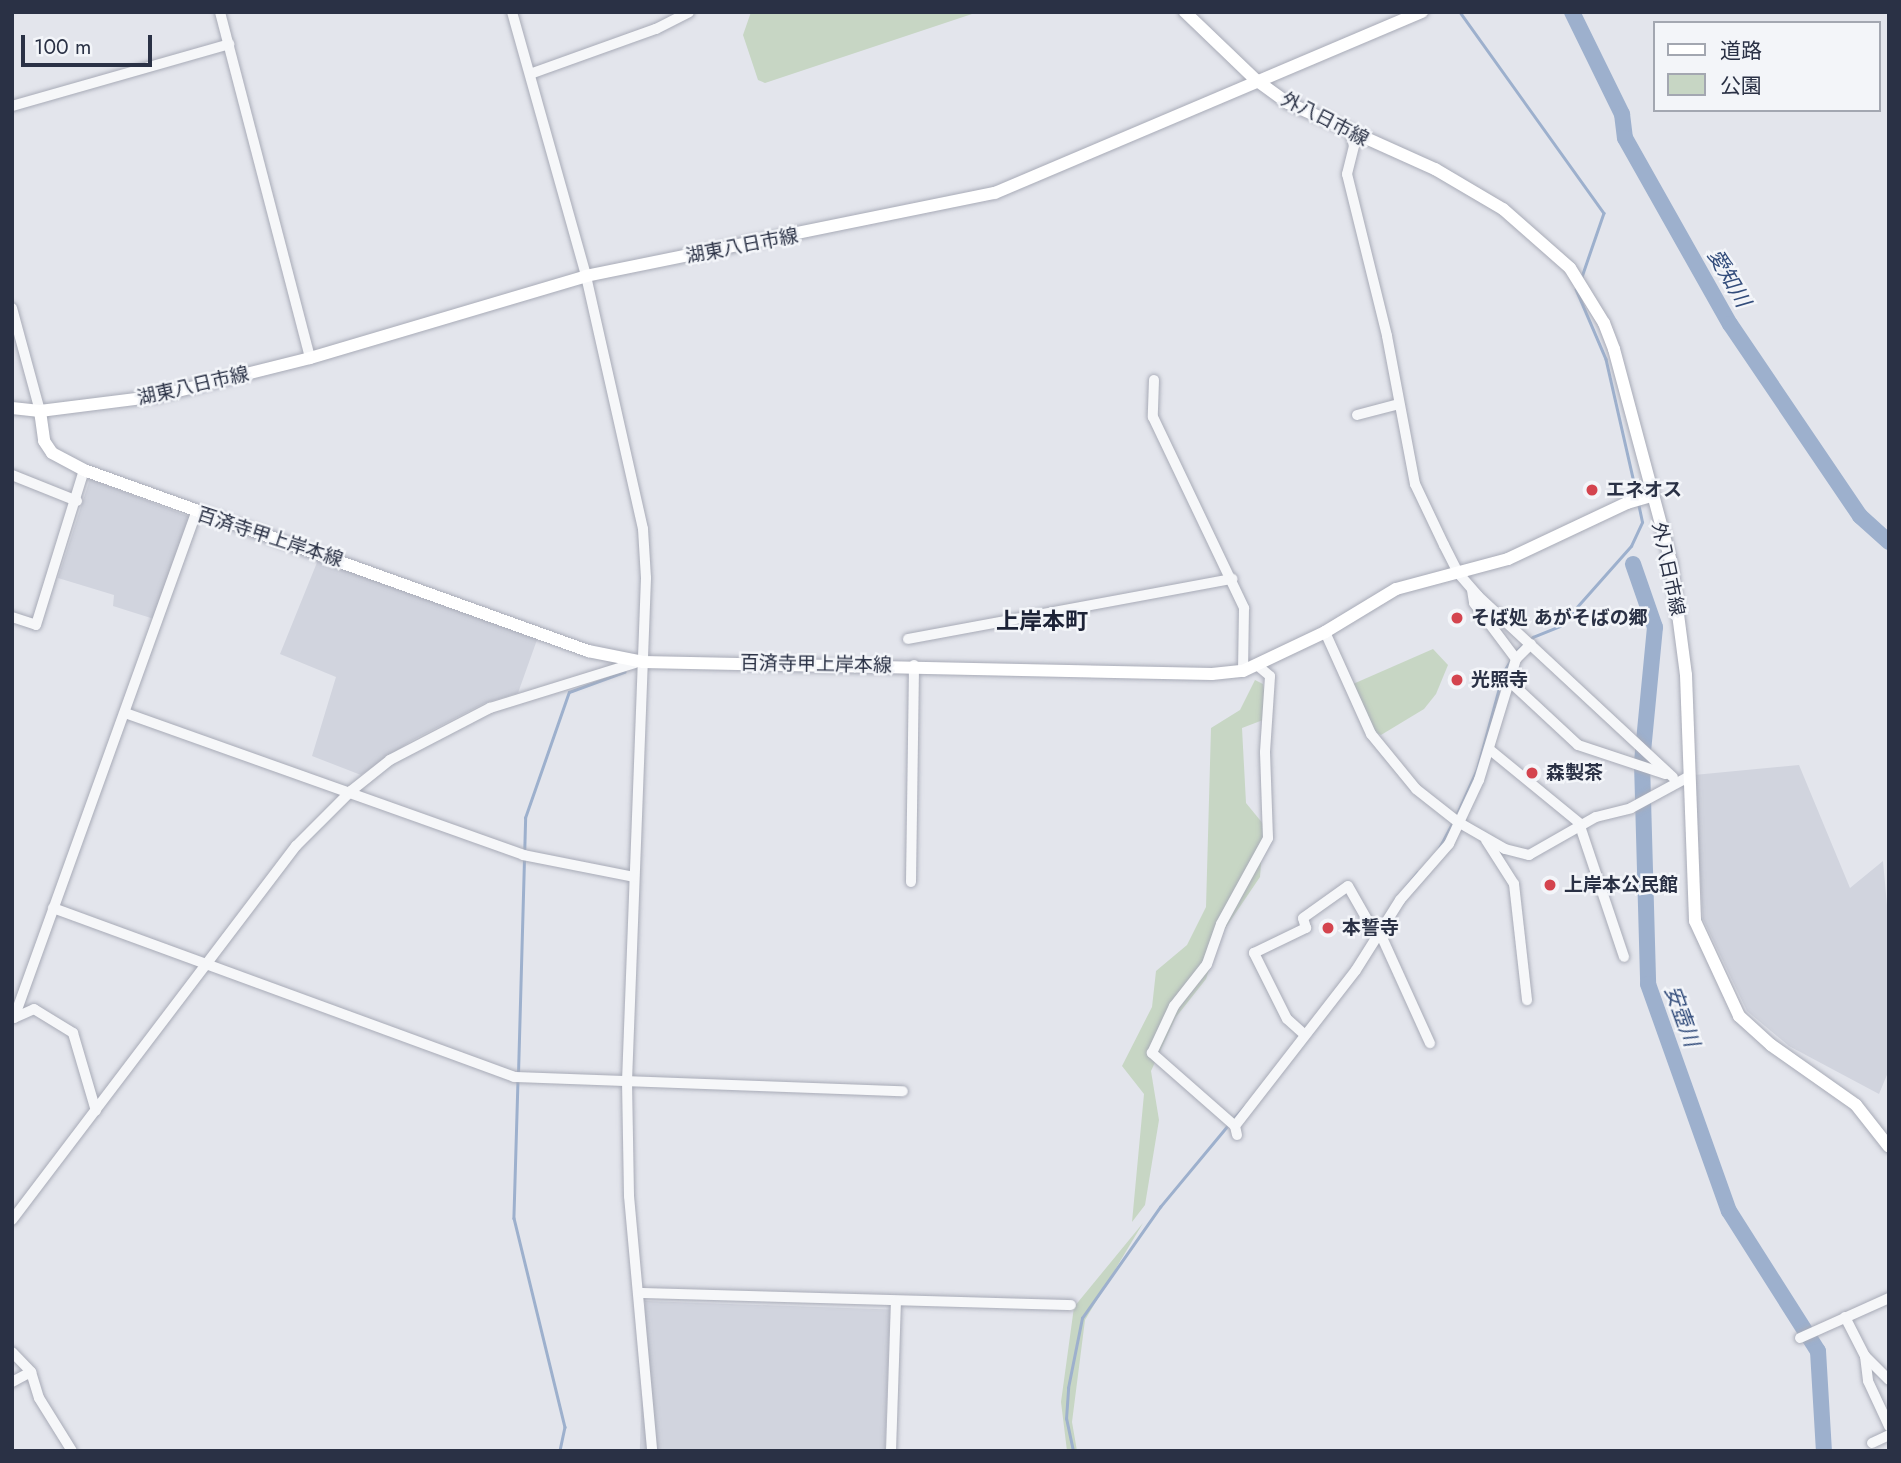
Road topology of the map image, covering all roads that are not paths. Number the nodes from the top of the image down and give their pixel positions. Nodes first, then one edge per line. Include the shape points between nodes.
1 (220, 12) edge
2 (512, 12) edge
3 (689, 12) edge
4 (1185, 12) edge
5 (1422, 12) edge
6 (229, 44) junction
7 (530, 74) junction
8 (1256, 80) junction
9 (12, 106) edge
10 (1352, 134) junction
11 (586, 276) junction
12 (12, 308) edge
13 (310, 358) junction
14 (1154, 380) dead end
15 (1399, 404) junction
16 (12, 408) edge
17 (40, 411) junction
18 (1357, 415) dead end
19 (84, 470) junction
20 (12, 475) edge
21 (1646, 497) junction
22 (77, 501) junction
23 (196, 513) junction
24 (1459, 574) junction
25 (1232, 579) junction
26 (1472, 590) junction
27 (12, 617) edge
28 (1325, 632) junction
29 (908, 639) dead end
30 (1531, 644) junction
31 (1516, 659) junction
32 (643, 662) junction
33 (914, 665) junction
34 (1258, 666) junction
35 (1243, 671) junction
36 (1507, 679) junction
37 (125, 713) junction
38 (1489, 748) junction
39 (1673, 777) junction
40 (1688, 777) junction
41 (351, 792) junction
42 (1458, 822) junction
43 (1581, 825) junction
44 (1484, 836) junction
45 (634, 877) junction
46 (911, 882) dead end
47 (53, 908) junction
48 (1378, 935) junction
49 (1624, 957) dead end
50 (207, 963) junction
51 (1527, 1000) dead end
52 (1305, 1035) junction
53 (1430, 1043) dead end
54 (627, 1081) junction
55 (903, 1091) dead end
56 (96, 1111) junction
57 (1889, 1147) edge
58 (12, 1220) edge
59 (639, 1293) junction
60 (1889, 1298) edge
61 (896, 1301) junction
62 (1071, 1305) dead end
63 (1845, 1317) junction
64 (1800, 1338) dead end
65 (12, 1352) edge
66 (1865, 1356) junction
67 (31, 1372) junction
68 (1889, 1380) edge
69 (12, 1382) edge
70 (1889, 1426) edge
71 (1889, 1434) edge
72 (1872, 1443) dead end
73 (67, 1450) edge
74 (652, 1451) edge
75 (891, 1451) edge

1 - 6 street
2 - 7 street
3 - 7 street via 656,29
4 - 8 main road, 外八日市線
5 - 8 main road, 湖東八日市線
6 - 9 street
6 - 13 street
7 - 11 street
8 - 10 main road, 外八日市線 via 1288,103
8 - 11 main road, 湖東八日市線 via 995,193
10 - 15 street via 1347,174
10 - 21 main road, 外八日市線 via 1435,169 1503,209 1537,234 1570,268 1604,323 1614,349
11 - 13 main road, 湖東八日市線
11 - 32 street via 643,529
12 - 17 street
13 - 17 main road, 湖東八日市線 via 158,396
14 - 25 street via 1153,417
15 - 18 street
15 - 24 street via 1415,484
16 - 17 main road
17 - 19 main road, 百済寺甲上岸本線 via 44,441 52,453
19 - 22 street
19 - 23 main road, 百済寺甲上岸本線
20 - 22 street
21 - 24 main road, 百済寺甲上岸本線 via 1508,559
21 - 40 main road, 外八日市線 via 1671,561 1686,675
22 - 27 street via 36,625
23 - 32 main road, 百済寺甲上岸本線 via 364,568 588,651
23 - 37 street
24 - 26 street
24 - 28 main road, 百済寺甲上岸本線 via 1396,589
25 - 29 street
25 - 35 street via 1244,608
26 - 30 street
26 - 31 street via 1474,603
28 - 34 main road, 百済寺甲上岸本線
28 - 42 street via 1371,734 1423,797
30 - 31 street
30 - 39 street
31 - 36 street
32 - 33 main road, 百済寺甲上岸本線
32 - 41 street via 489,708 390,760
32 - 45 street
33 - 35 main road, 百済寺甲上岸本線 via 1212,674
33 - 46 street
34 - 35 main road, 百済寺甲上岸本線
34 - 52 street via 1270,676 1265,752 1268,838 1221,924 1207,964 1174,1006 1152,1053 1236,1131
36 - 38 street
36 - 39 street via 1578,745
37 - 41 street
37 - 47 street
38 - 42 street
38 - 43 street
39 - 40 street
40 - 43 street via 1631,808
40 - 57 main road, 外八日市線 via 1695,921 1729,998 1739,1016 1771,1045 1863,1111
41 - 45 street via 523,855
41 - 50 street via 296,846
42 - 44 street
42 - 48 street via 1443,854 1411,885
43 - 44 street via 1529,855
43 - 49 street
44 - 51 street via 1514,884
45 - 54 street
47 - 50 street
47 - 56 street via 14,1018 34,1010 73,1032
48 - 52 street
48 - 52 street via 1348,886 1303,918 1306,928 1254,953 1287,1019
48 - 53 street
50 - 54 street via 514,1077
50 - 56 street
54 - 55 street
54 - 59 street via 629,1196
56 - 58 street
59 - 61 street
59 - 74 street
60 - 63 street
61 - 62 street
61 - 75 street
63 - 64 street
63 - 66 street
65 - 67 street
66 - 68 street
66 - 70 street via 1868,1381
67 - 69 street
67 - 73 street via 39,1398
71 - 72 street

